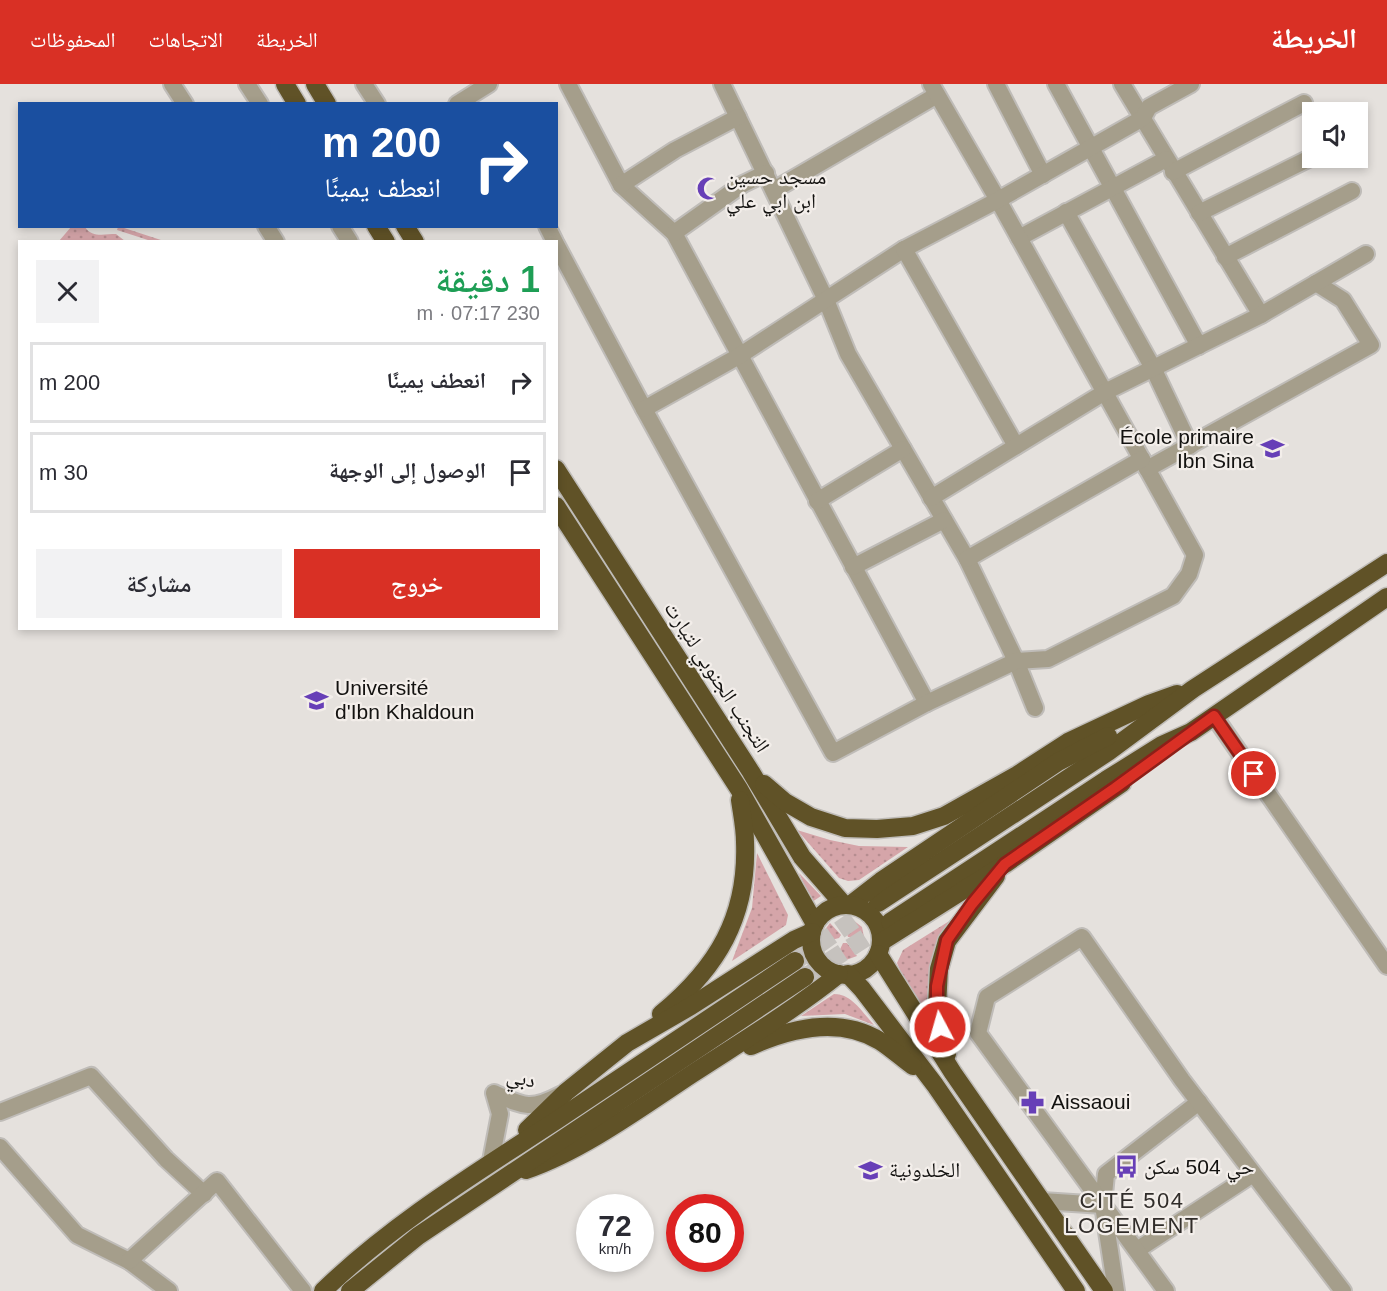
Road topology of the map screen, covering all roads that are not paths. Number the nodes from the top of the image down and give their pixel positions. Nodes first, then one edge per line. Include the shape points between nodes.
1 (172, 84) edge
2 (247, 84) edge
3 (285, 84) edge
4 (315, 84) edge
5 (364, 84) edge
6 (568, 84) edge
7 (722, 84) edge
8 (996, 84) edge
9 (1056, 84) edge
10 (1122, 84) edge
11 (1191, 84) edge
12 (934, 90) edge
13 (483, 93) edge
14 (184, 102) edge
15 (259, 102) edge
16 (296, 102) edge
17 (326, 102) edge
18 (375, 102) edge
19 (463, 102) edge
20 (1302, 104) edge
21 (738, 117) junction
22 (1143, 118) junction
23 (1090, 148) junction
24 (1302, 162) edge
25 (1169, 165) junction
26 (766, 172) junction
27 (1043, 175) junction
28 (621, 185) junction
29 (1114, 187) junction
30 (774, 190) junction
31 (1352, 191) dead end
32 (998, 200) junction
33 (1066, 212) junction
34 (1199, 213) junction
35 (674, 233) junction
36 (1019, 238) junction
37 (558, 247) edge
38 (904, 249) junction
39 (1366, 254) dead end
40 (1225, 257) junction
41 (1316, 283) junction
42 (826, 300) junction
43 (1260, 315) junction
44 (1199, 346) junction
45 (739, 356) junction
46 (1153, 368) junction
47 (1105, 392) junction
48 (644, 409) junction
49 (1016, 446) junction
50 (1190, 446) junction
51 (903, 449) junction
52 (1145, 464) junction
53 (558, 473) edge
54 (931, 498) junction
55 (817, 501) junction
56 (558, 509) edge
57 (944, 520) junction
58 (967, 559) junction
59 (1387, 563) edge
60 (853, 567) junction
61 (1387, 597) edge
62 (1016, 661) junction
63 (1193, 689) junction
64 (927, 704) junction
65 (1035, 708) dead end
66 (1214, 716) junction
67 (1191, 732) junction
68 (751, 772) junction
69 (739, 789) junction
70 (1005, 864) junction
71 (878, 903) tunnel mouth
72 (847, 905) junction
73 (890, 922) tunnel mouth
74 (813, 928) junction
75 (879, 948) junction
76 (795, 961) tunnel mouth
77 (1387, 966) edge
78 (844, 974) junction
79 (805, 977) tunnel mouth
80 (627, 1043) junction
81 (953, 1073) junction
82 (935, 1085) junction
83 (566, 1092) junction
84 (664, 1092) junction
85 (1199, 1102) junction
86 (0, 1112) edge
87 (0, 1147) edge
88 (491, 1161) junction
89 (1253, 1174) junction
90 (502, 1178) junction
91 (204, 1194) junction
92 (1042, 1201) junction
93 (1103, 1205) junction
94 (1137, 1250) junction
95 (129, 1261) junction
96 (169, 1291) edge
97 (303, 1291) edge
98 (323, 1291) edge
99 (350, 1291) edge
100 (1076, 1291) edge
101 (1104, 1291) edge
102 (1116, 1291) edge
103 (1166, 1291) edge
104 (1342, 1291) edge

1 - 14 street
2 - 15 street
3 - 16 highway
4 - 17 highway
5 - 18 street
6 - 28 street
7 - 21 street
8 - 27 street
9 - 23 street
10 - 22 street
11 - 22 street via 1149,107
12 - 30 street
12 - 32 street
13 - 19 street
20 - 25 street
21 - 26 street
21 - 28 street via 675,150
22 - 23 street
22 - 25 street
23 - 27 street
23 - 29 street
24 - 34 street
25 - 29 street
25 - 34 street
26 - 30 street
26 - 35 street
27 - 32 street
28 - 35 street
29 - 33 street
29 - 44 street
30 - 42 street
31 - 40 street
32 - 36 street
32 - 38 street
33 - 36 street
33 - 46 street
34 - 40 street
35 - 45 street
36 - 47 street
37 - 48 street
38 - 42 street
38 - 49 street
39 - 41 street
40 - 43 street
41 - 43 street
41 - 50 street via 1343,300 1371,345
42 - 45 street
42 - 51 street via 848,354
43 - 44 street
44 - 46 street
45 - 48 street
45 - 55 street
46 - 47 street
46 - 50 street
47 - 49 street
47 - 52 street
48 - 64 street via 833,753
49 - 54 street
50 - 52 street
51 - 54 street
51 - 55 street
52 - 58 street
52 - 62 street via 1195,555 1189,574 1173,596 1048,659
53 - 68 highway, التجنب الجنوبي لتيارت
54 - 57 street
55 - 60 street
56 - 69 highway, التجنب الجنوبي لتيارت
57 - 58 street
57 - 60 street
58 - 62 street
59 - 63 highway
60 - 64 street
61 - 66 highway
62 - 64 street
62 - 65 street
63 - 68 highway via 1149,704 1078,737 944,816 913,826 845,828 811,817 785,802
63 - 71 highway via 1108,752
63 - 72 highway via 1058,762
66 - 67 highway
66 - 77 street
67 - 70 highway
67 - 73 highway via 1106,780
68 - 72 highway, التجنب الجنوبي لتيارت via 802,857
69 - 74 highway, التجنب الجنوبي لتيارت
69 - 80 highway via 745,860 733,923 707,970
70 - 75 highway
70 - 81 highway via 947,940 939,969 937,1006
72 - 74 highway via 827,910
72 - 75 highway via 863,909 873,918 879,929
74 - 78 highway via 811,942 820,962
74 - 80 highway
75 - 78 highway via 866,968
75 - 81 highway
76 - 88 highway
78 - 82 highway via 862,989
78 - 84 highway
79 - 90 highway
80 - 83 highway
81 - 92 highway
82 - 84 highway via 879,1040 854,1030 825,1026 775,1035
82 - 100 highway
83 - 88 highway
83 - 88 street, دبي via 542,1104 521,1105 494,1093 500,1114
84 - 90 highway via 553,1161
85 - 89 street
85 - 93 street via 1106,1174
85 - 93 street via 1082,937 987,998 978,1033
86 - 91 street via 91,1076 166,1159
87 - 95 street via 77,1235
88 - 98 highway via 379,1240
89 - 94 street
89 - 104 street
90 - 99 highway via 384,1261
91 - 95 street
91 - 97 street via 217,1181
92 - 93 street
92 - 101 highway
93 - 94 street
93 - 102 street
94 - 103 street
95 - 96 street

